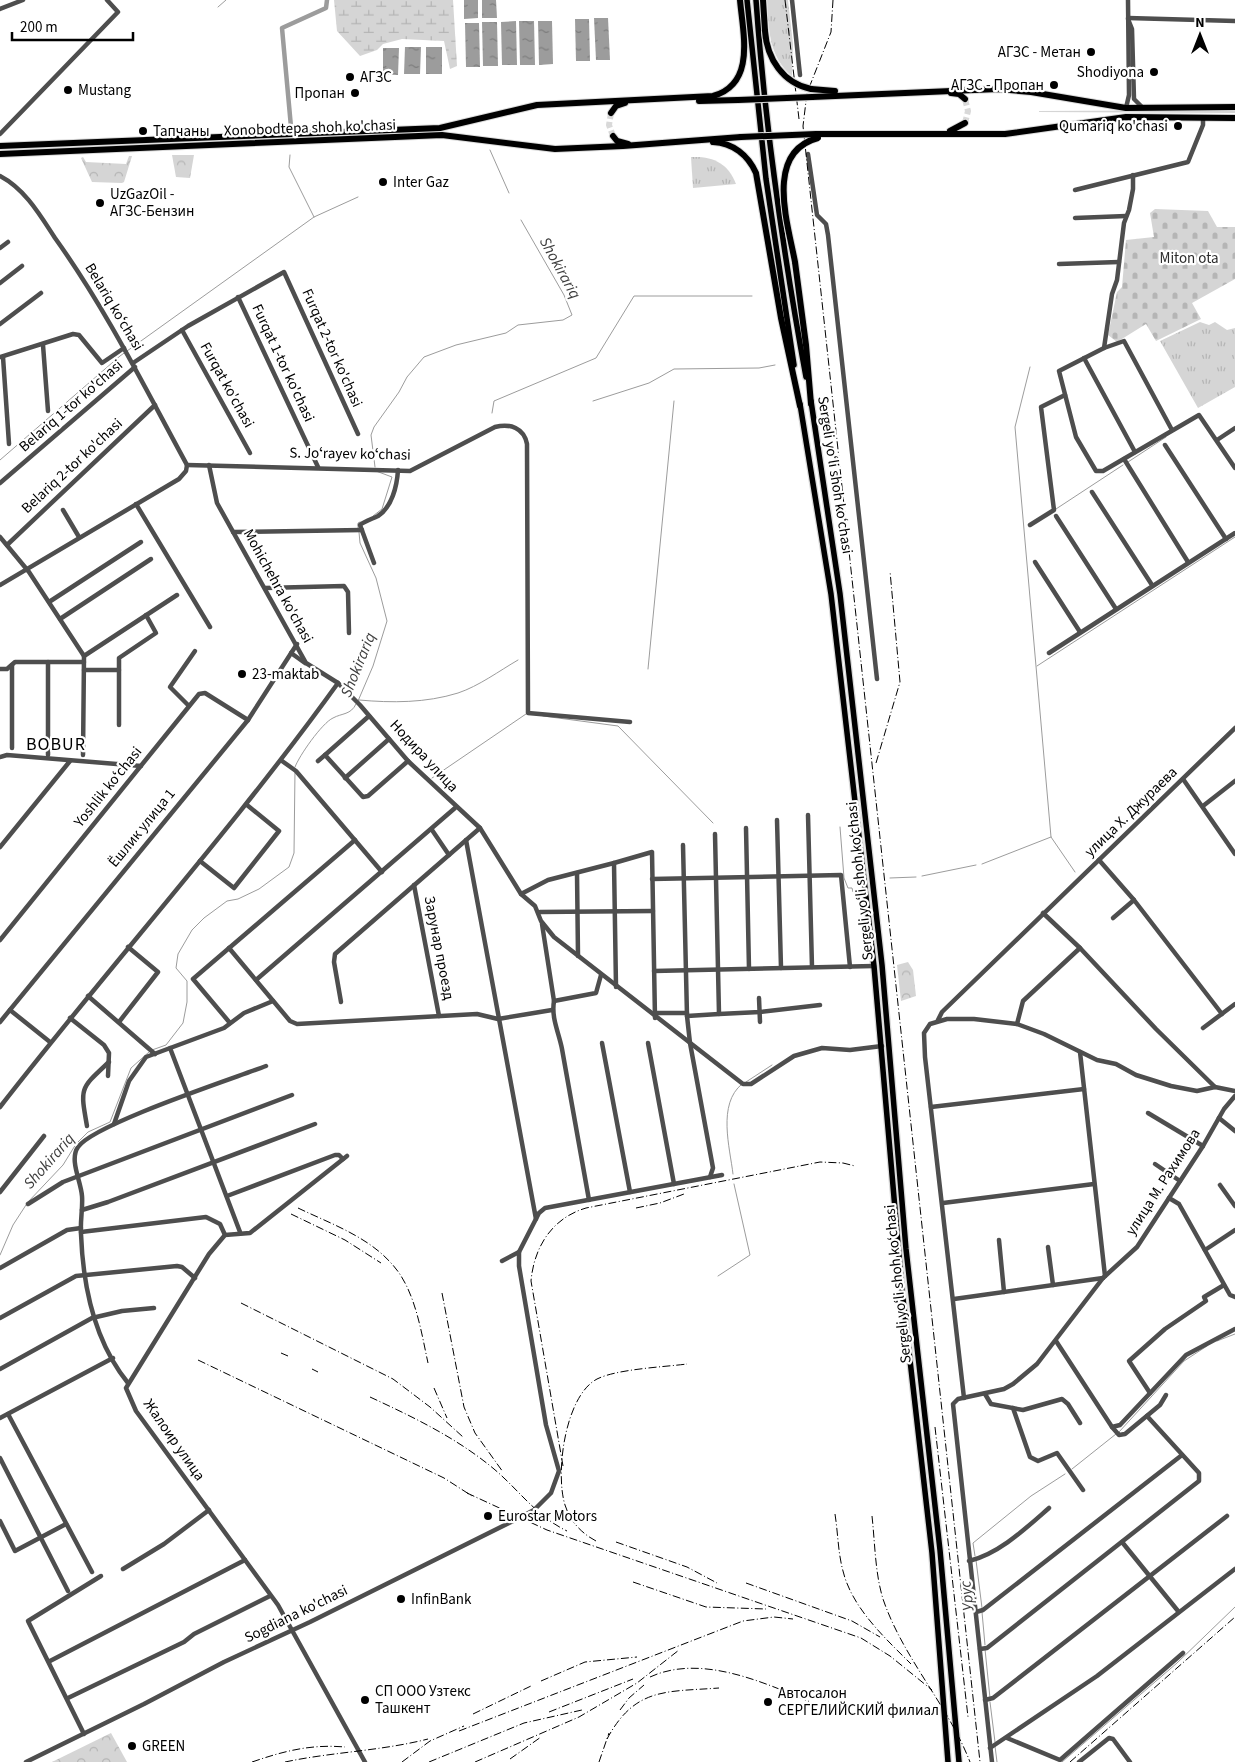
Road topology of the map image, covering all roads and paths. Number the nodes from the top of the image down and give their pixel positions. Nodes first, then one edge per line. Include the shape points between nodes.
1 (23, 0) edge
2 (107, 0) edge
3 (740, 0) edge
4 (747, 0) edge
5 (756, 0) edge
6 (763, 0) edge
7 (792, 0) edge
8 (1128, 0) edge
9 (0, 9) edge
10 (1128, 18) junction
11 (1235, 21) edge
12 (800, 75) dead end
13 (932, 91) junction
14 (812, 93) junction
15 (966, 99) dead end
16 (644, 100) junction
17 (1235, 107) edge
18 (1126, 108) junction
19 (1143, 108) junction
20 (611, 113) dead end
21 (1203, 118) junction
22 (1235, 118) edge
23 (965, 123) dead end
24 (370, 131) junction
25 (939, 133) junction
26 (0, 134) edge
27 (262, 135) junction
28 (613, 136) dead end
29 (817, 136) junction
30 (370, 138) junction
31 (118, 141) junction
32 (263, 143) junction
33 (655, 144) junction
34 (0, 146) edge
35 (119, 149) junction
36 (0, 154) edge
37 (808, 154) dead end
38 (1133, 175) junction
39 (0, 176) edge
40 (1075, 190) dead end
41 (1126, 216) junction
42 (1075, 218) dead end
43 (8, 242) dead end
44 (0, 248) edge
45 (1119, 262) junction
46 (1059, 264) dead end
47 (22, 266) dead end
48 (284, 272) joint
49 (0, 283) edge
50 (41, 293) dead end
51 (238, 298) junction
52 (0, 324) edge
53 (182, 330) junction
54 (43, 345) junction
55 (124, 348) junction
56 (1104, 348) junction
57 (1, 357) edge
58 (1084, 358) junction
59 (134, 365) junction
60 (1065, 396) junction
61 (811, 404) junction
62 (155, 405) junction
63 (800, 406) junction
64 (48, 411) dead end
65 (1235, 428) edge
66 (1172, 430) junction
67 (358, 434) dead end
68 (1216, 440) junction
69 (9, 444) dead end
70 (1165, 445) dead end
71 (1135, 452) junction
72 (250, 453) dead end
73 (1124, 458) junction
74 (187, 465) junction
75 (209, 465) junction
76 (318, 467) junction
77 (1235, 468) edge
78 (398, 470) junction
79 (0, 484) edge
80 (1092, 492) dead end
81 (136, 504) junction
82 (63, 510) dead end
83 (1056, 516) dead end
84 (1030, 525) dead end
85 (362, 530) junction
86 (233, 532) junction
87 (1235, 533) edge
88 (0, 537) edge
89 (79, 537) junction
90 (1226, 539) junction
91 (141, 542) dead end
92 (7, 545) junction
93 (151, 559) dead end
94 (1035, 562) dead end
95 (1188, 562) junction
96 (374, 563) dead end
97 (25, 570) junction
98 (0, 585) edge
99 (1152, 585) junction
100 (265, 588) junction
101 (177, 596) dead end
102 (49, 602) junction
103 (1116, 609) junction
104 (146, 615) junction
105 (60, 620) junction
106 (210, 627) dead end
107 (1080, 632) junction
108 (349, 633) dead end
109 (297, 644) junction
110 (195, 651) dead end
111 (1049, 652) dead end
112 (291, 653) junction
113 (84, 659) junction
114 (48, 662) junction
115 (306, 663) junction
116 (12, 665) junction
117 (0, 669) edge
118 (84, 670) junction
119 (119, 670) junction
120 (877, 678) dead end
121 (338, 683) junction
122 (352, 699) joint
123 (189, 706) junction
124 (369, 716) junction
125 (248, 720) junction
126 (630, 722) dead end
127 (119, 725) dead end
128 (1235, 728) edge
129 (389, 740) junction
130 (12, 748) dead end
131 (48, 755) dead end
132 (84, 755) dead end
133 (325, 755) junction
134 (0, 757) edge
135 (70, 761) junction
136 (282, 761) junction
137 (318, 761) dead end
138 (408, 761) junction
139 (141, 766) junction
140 (345, 778) junction
141 (1182, 779) junction
142 (1235, 781) edge
143 (247, 804) junction
144 (1203, 806) junction
145 (455, 808) junction
146 (808, 815) dead end
147 (777, 820) dead end
148 (480, 828) junction
149 (746, 828) dead end
150 (432, 830) junction
151 (715, 834) dead end
152 (354, 840) junction
153 (466, 840) junction
154 (683, 845) dead end
155 (0, 847) edge
156 (1234, 852) edge
157 (449, 855) junction
158 (1099, 860) junction
159 (200, 862) junction
160 (614, 863) junction
161 (382, 872) junction
162 (577, 873) junction
163 (810, 875) junction
164 (779, 876) junction
165 (747, 877) junction
166 (684, 878) junction
167 (716, 878) junction
168 (652, 879) junction
169 (414, 885) junction
170 (521, 894) junction
171 (1134, 900) junction
172 (615, 911) junction
173 (653, 911) junction
174 (540, 912) junction
175 (577, 912) junction
176 (1043, 913) junction
177 (1113, 918) dead end
178 (542, 920) junction
179 (0, 940) edge
180 (128, 948) junction
181 (229, 948) junction
182 (1080, 948) junction
183 (578, 956) junction
184 (874, 966) junction
185 (812, 967) junction
186 (850, 967) junction
187 (781, 968) junction
188 (718, 969) junction
189 (749, 969) junction
190 (654, 970) junction
191 (686, 970) junction
192 (602, 975) junction
193 (256, 980) junction
194 (616, 987) junction
195 (88, 996) junction
196 (759, 998) dead end
197 (273, 1001) junction
198 (554, 1001) junction
199 (340, 1002) dead end
200 (820, 1004) dead end
201 (1235, 1004) edge
202 (10, 1010) junction
203 (552, 1010) junction
204 (760, 1012) junction
205 (687, 1014) junction
206 (719, 1014) junction
207 (1222, 1014) junction
208 (655, 1015) junction
209 (439, 1016) junction
210 (70, 1018) junction
211 (498, 1019) junction
212 (938, 1020) junction
213 (0, 1022) edge
214 (120, 1022) junction
215 (760, 1022) dead end
216 (230, 1023) junction
217 (1017, 1024) junction
218 (1204, 1028) dead end
219 (50, 1042) junction
220 (602, 1042) dead end
221 (648, 1043) dead end
222 (690, 1043) junction
223 (882, 1046) junction
224 (170, 1048) junction
225 (152, 1051) junction
226 (1080, 1052) junction
227 (109, 1062) junction
228 (266, 1066) dead end
229 (108, 1076) dead end
230 (1215, 1088) junction
231 (1084, 1089) junction
232 (1235, 1091) edge
233 (292, 1094) dead end
234 (188, 1096) junction
235 (1235, 1096) edge
236 (0, 1107) edge
237 (931, 1107) junction
238 (1148, 1113) dead end
239 (1219, 1118) junction
240 (114, 1124) junction
241 (315, 1124) dead end
242 (87, 1126) dead end
243 (202, 1130) junction
244 (1235, 1130) edge
245 (44, 1136) dead end
246 (1203, 1146) junction
247 (214, 1162) junction
248 (1155, 1164) dead end
249 (722, 1174) dead end
250 (78, 1176) junction
251 (710, 1177) junction
252 (0, 1178) edge
253 (1180, 1181) junction
254 (6, 1183) junction
255 (674, 1184) junction
256 (1094, 1184) junction
257 (1220, 1186) dead end
258 (0, 1192) edge
259 (630, 1192) junction
260 (227, 1196) junction
261 (1169, 1198) junction
262 (589, 1200) junction
263 (943, 1203) junction
264 (28, 1204) dead end
265 (1235, 1206) edge
266 (82, 1210) junction
267 (536, 1219) junction
268 (81, 1230) junction
269 (1235, 1230) edge
270 (240, 1232) junction
271 (224, 1235) junction
272 (999, 1240) dead end
273 (1048, 1247) dead end
274 (1206, 1250) junction
275 (519, 1252) junction
276 (502, 1261) dead end
277 (0, 1268) edge
278 (86, 1275) junction
279 (1104, 1277) junction
280 (195, 1278) junction
281 (1053, 1285) junction
282 (1224, 1285) junction
283 (1004, 1292) junction
284 (1235, 1297) edge
285 (954, 1299) junction
286 (154, 1308) dead end
287 (0, 1318) edge
288 (92, 1318) junction
289 (1235, 1329) edge
290 (1056, 1341) junction
291 (113, 1358) junction
292 (0, 1369) edge
293 (128, 1383) junction
294 (1150, 1393) junction
295 (985, 1394) junction
296 (1166, 1395) dead end
297 (964, 1398) junction
298 (1013, 1408) junction
299 (8, 1414) junction
300 (1147, 1416) junction
301 (0, 1418) edge
302 (1080, 1423) dead end
303 (1112, 1428) junction
304 (1182, 1455) junction
305 (0, 1458) edge
306 (1083, 1490) dead end
307 (1049, 1508) dead end
308 (209, 1510) junction
309 (1227, 1516) dead end
310 (0, 1521) edge
311 (66, 1524) junction
312 (40, 1538) junction
313 (1122, 1542) junction
314 (245, 1560) junction
315 (974, 1560) junction
316 (123, 1569) dead end
317 (1235, 1569) edge
318 (92, 1572) dead end
319 (1150, 1575) junction
320 (101, 1576) dead end
321 (68, 1591) dead end
322 (270, 1596) junction
323 (980, 1611) junction
324 (1178, 1612) junction
325 (292, 1630) junction
326 (980, 1649) junction
327 (1183, 1653) dead end
328 (50, 1661) junction
329 (68, 1698) junction
330 (985, 1700) junction
331 (84, 1734) junction
332 (1007, 1738) junction
333 (994, 1747) junction
334 (26, 1762) edge
335 (365, 1762) edge
336 (948, 1762) edge
337 (959, 1762) edge
338 (992, 1762) edge
339 (1079, 1762) edge
340 (1130, 1762) edge

1 - 9 street
2 - 26 street via 118,12
3 - 16 highway via 744,58 742,71 733,84 713,96
4 - 63 main road, Sergeli yo‘li shoh ko‘chasi via 766,179
5 - 61 main road, Sergeli yo‘li shoh ko‘chasi via 766,119 779,216
6 - 14 highway, bridge via 770,56 779,70
7 - 12 street
8 - 10 street
10 - 11 street
10 - 18 street
10 - 19 street via 1132,29 1134,100
13 - 14 highway
13 - 15 highway via 959,94
13 - 18 highway via 1014,90
14 - 16 highway, bridge via 738,100
16 - 20 highway via 622,104
16 - 24 highway, Xonobodtepa shoh ko'chasi via 537,105 440,128
17 - 19 highway
18 - 19 highway
21 - 22 highway
21 - 25 highway via 1126,117 1016,133
21 - 38 street via 1188,162
23 - 25 highway
24 - 27 highway, Xonobodtepa shoh ko'chasi
24 - 30 highway
25 - 29 highway
27 - 31 highway, Xonobodtepa shoh ko'chasi
27 - 32 highway via 267,139
28 - 33 highway via 625,143
29 - 33 highway, bridge via 696,139
29 - 61 highway, bridge via 789,161 783,191 806,344
30 - 32 highway, Xonobodtepa shoh ko'chasi
30 - 33 highway, Xonobodtepa shoh ko'chasi via 442,135 541,149
31 - 34 highway, Xonobodtepa shoh ko'chasi
31 - 35 highway
32 - 35 highway, Xonobodtepa shoh ko'chasi
33 - 63 highway via 724,143 740,152 752,166 758,179 781,318
35 - 36 highway, Xonobodtepa shoh ko'chasi
37 - 120 street via 815,207 817,215 826,224 828,235
38 - 40 street
38 - 41 street
39 - 55 street, Belariq koʻchasi via 19,189 47,226
41 - 42 street
41 - 45 street
43 - 44 street
45 - 46 street
45 - 56 street
47 - 49 street
48 - 51 street, Belariq 1-tor ko'chasi
48 - 67 street, Furqat 2-tor ko'chasi
50 - 52 street
51 - 53 street, Belariq 1-tor ko'chasi
51 - 76 street, Furqat 1-tor ko'chasi
53 - 59 street, Belariq 1-tor ko'chasi
53 - 72 street, Furqat ko'chasi
54 - 55 street via 76,334 102,363
54 - 57 street
54 - 64 street
55 - 59 street, Belariq koʻchasi
56 - 58 street
56 - 66 street via 1125,342
57 - 69 street
58 - 60 street via 1060,371
58 - 71 street
59 - 62 street, Belariq koʻchasi
59 - 79 street, Belariq 1-tor ko'chasi
60 - 73 street via 1076,437 1094,469 1103,471
60 - 84 street via 1040,407 1054,510
61 - 337 main road, Sergeli yo‘li shoh ko‘chasi via 840,594 884,985 906,1249 940,1550
62 - 74 street, Belariq koʻchasi
62 - 92 street, Belariq 2-tor ko'chasi
63 - 184 main road, Sergeli yo‘li shoh ko‘chasi via 831,594
65 - 68 street
66 - 68 street via 1199,415
66 - 71 street
68 - 77 street
70 - 90 street
71 - 73 street
73 - 95 street
74 - 75 street, S. Joʻrayev koʻchasi
74 - 81 street via 179,479
75 - 76 street, S. Joʻrayev koʻchasi
75 - 86 street, Mohichehra ko'chasi via 217,503
76 - 78 street, S. Joʻrayev koʻchasi
78 - 85 street via 391,499 382,513 360,524
78 - 126 street, S. Joʻrayev koʻchasi via 417,468 499,426 512,426 524,433 527,444 528,712
80 - 99 street
81 - 89 street
81 - 106 street
82 - 89 street
83 - 103 street
85 - 86 street
85 - 96 street
86 - 100 street, Mohichehra ko'chasi
87 - 90 street
88 - 92 street
89 - 97 street
90 - 95 street
91 - 102 street
92 - 97 street
93 - 105 street
94 - 107 street
95 - 99 street
97 - 98 street
97 - 102 street
99 - 103 street
100 - 108 street via 344,586 348,592
100 - 109 street, Mohichehra ko'chasi
101 - 104 street
102 - 105 street
103 - 107 street
104 - 113 street
104 - 119 street via 156,633 119,658
105 - 113 street
107 - 111 street
109 - 112 street, Ёшлик улица 1
109 - 115 street, Mohichehra ko'chasi
110 - 123 street via 170,684 170,689
112 - 115 street
112 - 125 street, Ёшлик улица 1
113 - 114 street
113 - 118 street
114 - 116 street via 14,662
114 - 131 street
115 - 121 street, Mohichehra ko'chasi
116 - 117 street
116 - 130 street
118 - 119 street
118 - 132 street
119 - 127 street
121 - 122 street, Mohichehra ko'chasi
121 - 136 street
122 - 124 street, Нодира улица
123 - 125 street, Yoshlik koʻchasi via 199,694 206,693
123 - 139 street, Yoshlik koʻchasi
124 - 129 street, Нодира улица
124 - 133 street
125 - 202 street, Ёшлик улица 1
128 - 141 street, улица Х. Джураева
129 - 138 street, Нодира улица
129 - 140 street
133 - 137 street
133 - 140 street
134 - 135 street
135 - 139 street
135 - 155 street
136 - 143 street
136 - 152 street via 296,772
138 - 140 street via 366,797
138 - 145 street, Нодира улица
139 - 179 street, Yoshlik koʻchasi
141 - 144 street
141 - 158 street, улица Х. Джураева
142 - 144 street
143 - 159 street
143 - 159 street via 279,831 234,888
144 - 156 street
145 - 148 street, Нодира улица
145 - 150 street
146 - 163 street
147 - 164 street
148 - 153 street
148 - 170 street, Нодира улица
149 - 165 street
150 - 157 street
150 - 161 street
151 - 167 street
152 - 161 street
152 - 181 street
153 - 157 street
153 - 211 street
154 - 166 street
157 - 169 street
158 - 171 street
158 - 176 street, улица Х. Джураева
159 - 180 street
160 - 162 street
160 - 168 street via 652,852
160 - 172 street
161 - 193 street
162 - 170 street via 548,880
162 - 175 street
163 - 164 street
163 - 185 street
163 - 186 street via 840,875
164 - 165 street
164 - 187 street
165 - 167 street
165 - 189 street
166 - 167 street
166 - 168 street
166 - 191 street
167 - 188 street
168 - 173 street
169 - 199 street via 335,954
169 - 209 street, Зарунар проезд
170 - 174 street, Нодира улица
171 - 177 street
171 - 207 street
172 - 173 street
172 - 175 street
172 - 194 street
173 - 190 street
174 - 175 street
174 - 178 street
175 - 183 street
176 - 182 street
176 - 212 street, улица Х. Джураева via 942,1012
178 - 183 street via 554,937
178 - 198 street
180 - 195 street
180 - 214 street via 158,972
181 - 193 street
181 - 216 street via 193,979
182 - 217 street via 1023,1001
182 - 230 street
183 - 192 street
184 - 186 street
184 - 223 main road, Sergeli yo‘li shoh ko‘chasi
185 - 186 street
185 - 187 street
187 - 189 street
188 - 189 street
188 - 191 street
188 - 206 street
190 - 191 street
190 - 208 street
191 - 205 street
192 - 194 street
192 - 198 street via 596,993
193 - 197 street
194 - 208 street
195 - 210 street
195 - 214 street
196 - 204 street
197 - 209 street via 290,1021 297,1024
197 - 216 street via 244,1013
198 - 203 street
200 - 204 street
201 - 207 street
202 - 213 street, Ёшлик улица 1
202 - 219 street
203 - 211 street
203 - 262 street
204 - 206 street
204 - 215 street
205 - 206 street
205 - 208 street
205 - 222 street
207 - 218 street
208 - 222 street
209 - 211 street via 477,1014
210 - 219 street
210 - 227 street via 104,1045 109,1053
211 - 267 street
212 - 217 street via 974,1019
212 - 237 street, улица Х. Джураева via 928,1025 924,1033
214 - 225 street
216 - 224 street
217 - 226 street
219 - 236 street
220 - 259 street
221 - 255 street
222 - 223 street via 744,1084 751,1084 794,1056 822,1048 850,1050
222 - 251 street via 713,1168
223 - 336 main road, Sergeli yo‘li shoh ko‘chasi via 895,1215 932,1554
224 - 225 street
224 - 234 street
225 - 240 street via 129,1081
226 - 230 street via 1171,1086 1198,1091
226 - 231 street, улица М. Рахимова
227 - 229 street
227 - 242 street via 83,1089
228 - 234 street
230 - 232 street
231 - 237 street
231 - 256 street, улица М. Рахимова
233 - 243 street
234 - 240 street
234 - 243 street
235 - 239 street, улица М. Рахимова
237 - 263 street
238 - 246 street
239 - 244 street
239 - 246 street, улица М. Рахимова
240 - 250 street, Жалоир улица via 89,1137 77,1148 74,1160
241 - 247 street
243 - 247 street
243 - 250 street
245 - 254 street
246 - 253 street, улица М. Рахимова
247 - 260 street
247 - 266 street
248 - 253 street
249 - 251 street
250 - 264 street
250 - 266 street, Жалоир улица
251 - 255 street
252 - 254 street
253 - 261 street, улица М. Рахимова
254 - 258 street
255 - 259 street
256 - 263 street
256 - 279 street, улица М. Рахимова
257 - 265 street
259 - 262 street
260 - 270 street
260 - 270 street via 335,1155 345,1158 250,1233
261 - 274 street via 1179,1204
261 - 279 street, улица М. Рахимова via 1134,1251
262 - 267 street via 545,1208
263 - 285 street
266 - 268 street, Жалоир улица
267 - 275 street
268 - 271 street via 206,1217 220,1224
268 - 277 street via 67,1230
268 - 278 street, Жалоир улица
269 - 274 street
270 - 271 street
271 - 280 street
272 - 283 street
273 - 281 street
274 - 282 street
275 - 276 street
275 - 325 street, Sogdiana ko'chasi via 546,1425 559,1471 551,1493 534,1510
278 - 280 street via 177,1266
278 - 287 street via 76,1276
278 - 288 street, Жалоир улица
279 - 281 street
279 - 290 street, улица М. Рахимова
280 - 293 street
281 - 283 street
282 - 284 street via 1231,1297
282 - 294 street via 1165,1328 1129,1361
283 - 285 street
285 - 297 street
286 - 288 street
288 - 291 street, Жалоир улица
288 - 292 street
289 - 294 street via 1186,1355
290 - 295 street, улица М. Рахимова via 1025,1375 1004,1389
290 - 303 street
291 - 293 street, Жалоир улица
291 - 299 street
293 - 308 street, Жалоир улица via 126,1388 136,1411
294 - 303 street via 1120,1425
295 - 297 street, улица М. Рахимова
295 - 298 street via 991,1404
296 - 300 street
297 - 315 street via 956,1400 952,1408
298 - 302 street via 1022,1410 1062,1399
298 - 306 street via 1030,1457 1038,1461 1057,1454
299 - 301 street
299 - 311 street
300 - 303 street via 1125,1434
300 - 304 street
304 - 313 street via 1199,1473 1200,1480
304 - 323 street
305 - 312 street
307 - 315 street via 1024,1529
308 - 314 street, Жалоир улица
308 - 316 street via 164,1544
309 - 319 street
310 - 312 street via 15,1551
311 - 312 street
311 - 318 street
312 - 321 street
313 - 319 street
313 - 326 street via 987,1648
314 - 322 street, Жалоир улица
314 - 328 street
315 - 323 street
317 - 324 street
319 - 324 street
319 - 330 street via 993,1698
320 - 328 street via 28,1621
322 - 325 street, Жалоир улица
322 - 329 street
323 - 326 street
324 - 332 street via 1097,1676
325 - 331 street, Sogdiana ko'chasi
325 - 335 street, Жалоир улица
326 - 330 street
327 - 332 street via 1060,1760
328 - 329 street
329 - 331 street
330 - 333 street
331 - 334 street, Sogdiana ko'chasi
332 - 333 street
333 - 338 street
339 - 340 street via 1107,1739 1113,1739

